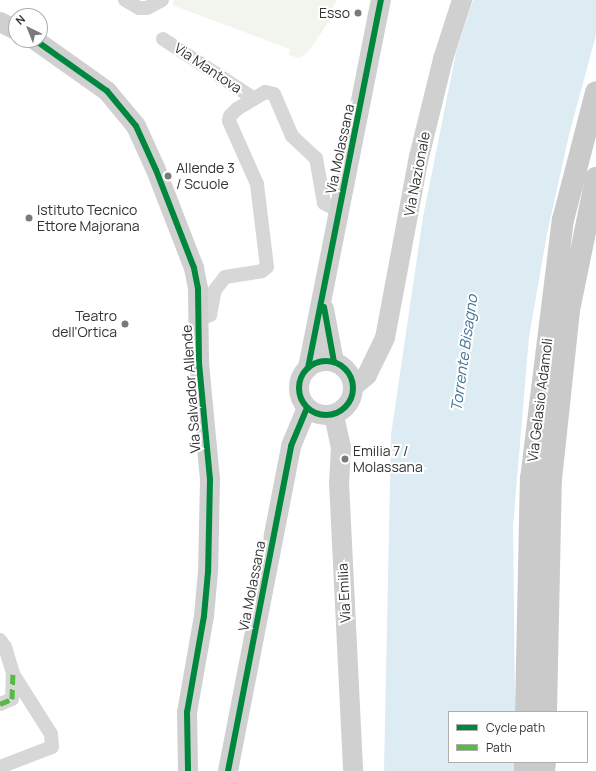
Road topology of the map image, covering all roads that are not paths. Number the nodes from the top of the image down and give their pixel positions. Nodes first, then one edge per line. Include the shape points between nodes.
1 (125, 0) edge
2 (162, 0) edge
3 (381, 0) edge
4 (462, 0) edge
5 (163, 38) dead end
6 (45, 48) edge
7 (596, 92) edge
8 (253, 98) junction
9 (596, 178) edge
10 (339, 210) junction
11 (323, 303) junction
12 (198, 319) junction
13 (308, 368) junction
14 (344, 372) junction
15 (307, 408) junction
16 (334, 415) junction
17 (0, 640) edge
18 (13, 674) junction
19 (0, 704) edge
20 (526, 711) edge
21 (546, 711) edge
22 (0, 767) edge
23 (188, 771) edge
24 (228, 771) edge
25 (353, 771) edge

1 - 2 street via 139,8 147,8
3 - 10 main road, Via Molassana
4 - 14 main road, Via Nazionale via 443,59 419,157 382,350
5 - 8 street, Via Mantova
6 - 12 main road, Via Salvador Allende via 107,91 136,126 194,268 198,289
7 - 20 main road, Via Gelasio Adamoli via 563,220 532,471
8 - 10 street, Via Mantova via 265,92 274,94 292,136 316,158 324,203
8 - 12 street, Via Mantova via 233,112 229,121 256,184 261,205 266,267 225,277 215,290 210,315
9 - 21 main road, Via Gelasio Adamoli via 569,310 551,480
10 - 11 main road, Via Molassana
11 - 13 main road, Via Molassana
11 - 14 main road, Via Molassana
12 - 23 main road, Via Salvador Allende via 210,487 204,616 187,712
13 - 14 main road via 320,362
13 - 15 main road via 303,374 299,388
14 - 16 main road via 349,404
15 - 16 main road via 321,415
15 - 24 main road, Via Molassana via 291,446
16 - 25 main road, Via Emilia via 340,448 339,482
17 - 18 street via 5,647
18 - 19 street via 12,699
18 - 22 street via 51,734 52,747

